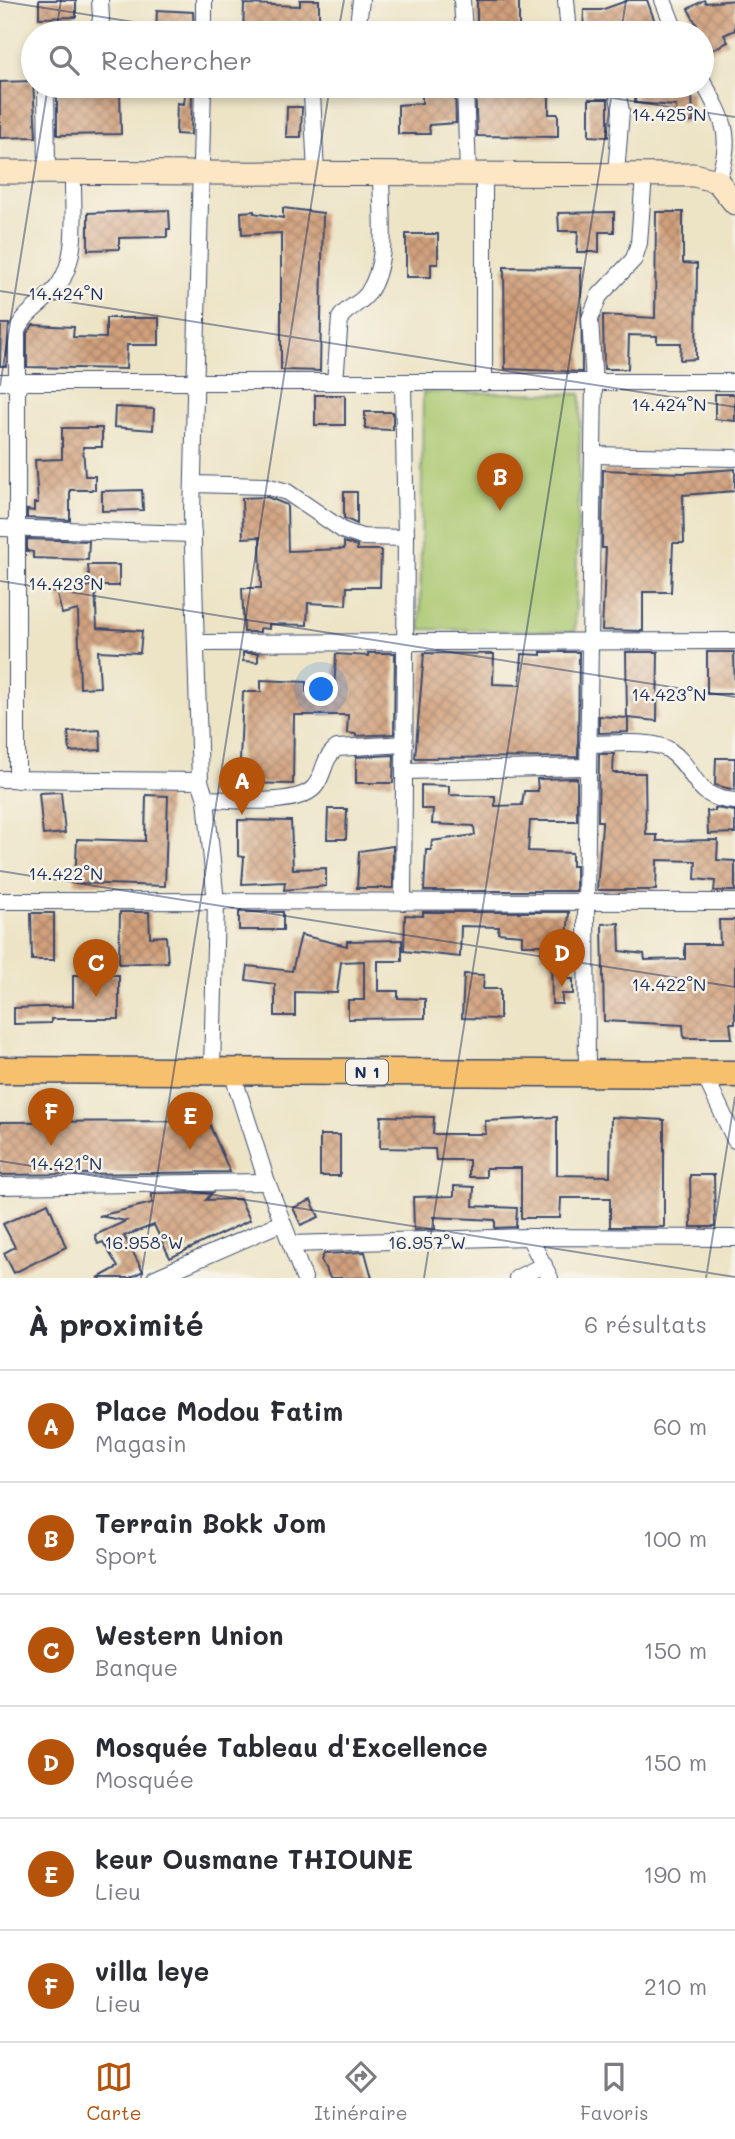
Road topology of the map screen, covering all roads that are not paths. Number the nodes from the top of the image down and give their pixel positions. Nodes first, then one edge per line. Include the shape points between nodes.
1 (100, 0) edge
2 (204, 0) edge
3 (361, 0) edge
4 (463, 0) edge
5 (566, 0) edge
6 (663, 0) edge
7 (100, 21) edge
8 (204, 21) edge
9 (358, 21) edge
10 (464, 21) edge
11 (568, 21) edge
12 (671, 21) edge
13 (46, 98) edge
14 (203, 98) edge
15 (312, 98) edge
16 (466, 98) edge
17 (618, 98) edge
18 (714, 98) edge
19 (735, 100) edge
20 (720, 107) junction
21 (0, 172) edge
22 (47, 172) junction
23 (73, 172) junction
24 (202, 173) junction
25 (316, 173) junction
26 (476, 174) junction
27 (616, 174) junction
28 (381, 175) junction
29 (644, 175) junction
30 (717, 181) junction
31 (735, 203) edge
32 (0, 382) edge
33 (18, 382) junction
34 (196, 382) junction
35 (335, 382) junction
36 (735, 382) edge
37 (403, 383) junction
38 (484, 383) junction
39 (594, 384) junction
40 (593, 455) junction
41 (735, 458) edge
42 (193, 484) junction
43 (0, 528) edge
44 (17, 528) junction
45 (193, 534) junction
46 (406, 538) junction
47 (590, 641) junction
48 (735, 641) edge
49 (196, 643) junction
50 (406, 645) junction
51 (405, 744) junction
52 (589, 744) junction
53 (588, 767) junction
54 (404, 771) junction
55 (0, 779) edge
56 (17, 780) junction
57 (200, 781) junction
58 (206, 799) junction
59 (735, 801) edge
60 (0, 901) edge
61 (403, 902) junction
62 (586, 902) junction
63 (735, 902) edge
64 (216, 903) junction
65 (0, 1070) edge
66 (222, 1071) junction
67 (587, 1074) junction
68 (704, 1074) junction
69 (735, 1074) edge
70 (735, 1140) edge
71 (267, 1182) junction
72 (0, 1186) edge
73 (281, 1223) junction
74 (529, 1237) junction
75 (735, 1238) edge
76 (291, 1244) junction
77 (547, 1271) edge
78 (155, 1278) edge
79 (304, 1278) edge
80 (517, 1278) edge

1 - 7 street
2 - 8 street
3 - 9 street
4 - 10 street
5 - 11 street
6 - 12 street
13 - 22 street
14 - 24 street
15 - 25 street
16 - 26 street
17 - 27 street
18 - 20 street
19 - 20 street
20 - 30 street via 733,136 728,166
21 - 22 main road
22 - 23 main road
23 - 24 main road
23 - 33 street via 70,260 56,289 22,320 17,331
24 - 25 main road
24 - 34 street
25 - 28 main road
26 - 27 main road
26 - 28 main road
26 - 38 street
27 - 29 main road
28 - 35 street via 378,272 367,295 340,318
29 - 30 main road via 694,175
29 - 39 street via 634,259 599,296 590,319
30 - 31 main road
32 - 33 street
33 - 34 street
33 - 44 street
34 - 35 street
34 - 42 street
35 - 37 street
36 - 39 street
37 - 38 street
37 - 46 street
38 - 39 street
39 - 40 street
40 - 41 street
40 - 47 street
42 - 45 street
42 - 46 street via 266,486 287,492 344,531 362,537
43 - 44 street
44 - 45 street
44 - 56 street
45 - 49 street
46 - 50 street
47 - 48 street
47 - 50 street
47 - 52 street
49 - 50 street
49 - 57 street
50 - 51 street
51 - 54 street
51 - 58 street via 337,748 328,755 317,784 298,798
52 - 53 street
52 - 59 street via 654,745 669,750 705,793
53 - 54 street
53 - 62 street
54 - 61 street
55 - 56 street
56 - 57 street
57 - 58 street
58 - 64 street
60 - 64 street
61 - 62 street
61 - 64 street
62 - 63 street
62 - 67 street
64 - 66 street
65 - 66 highway, N 1
66 - 67 highway, N 1
66 - 71 street
67 - 68 highway, N 1
68 - 69 highway, N 1
68 - 70 street
71 - 72 street
71 - 73 street
73 - 76 street
73 - 78 street
74 - 75 street
74 - 76 street
74 - 77 street
76 - 79 street
77 - 80 street

